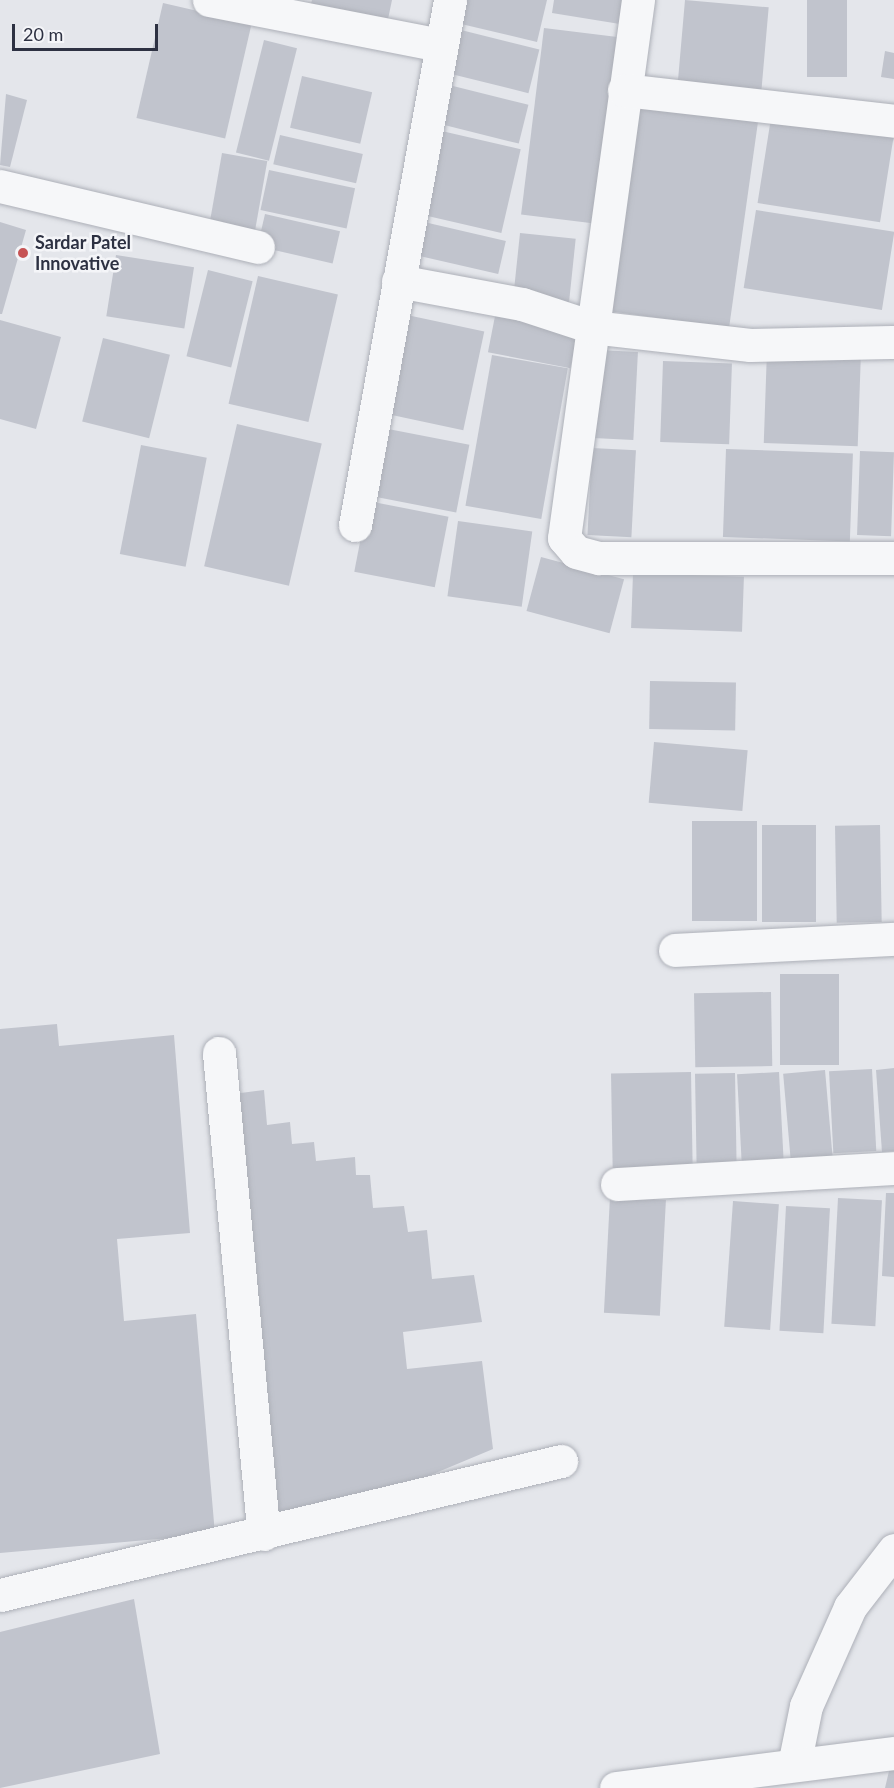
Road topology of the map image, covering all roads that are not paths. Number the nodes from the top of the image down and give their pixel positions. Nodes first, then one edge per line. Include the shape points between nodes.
1 (209, 0) edge
2 (450, 0) edge
3 (638, 0) edge
4 (441, 45) junction
5 (624, 90) junction
6 (894, 121) edge
7 (0, 186) edge
8 (258, 247) dead end
9 (398, 281) junction
10 (592, 327) junction
11 (894, 342) edge
12 (355, 525) dead end
13 (894, 558) edge
14 (894, 939) edge
15 (675, 950) dead end
16 (219, 1053) dead end
17 (894, 1168) edge
18 (617, 1184) dead end
19 (561, 1461) dead end
20 (264, 1534) junction
21 (894, 1550) edge
22 (0, 1595) edge
23 (894, 1753) edge
24 (794, 1766) junction
25 (616, 1788) edge

1 - 4 street
2 - 4 street
3 - 5 street
4 - 9 street
5 - 6 street
5 - 10 street
7 - 8 street
9 - 10 street via 522,304
9 - 12 street
10 - 11 street via 750,345
10 - 13 street via 566,509 564,538 576,552 599,558
14 - 15 street
16 - 20 street
17 - 18 street
19 - 20 street
20 - 22 street
21 - 24 street via 850,1607 806,1706
23 - 24 street
24 - 25 street

